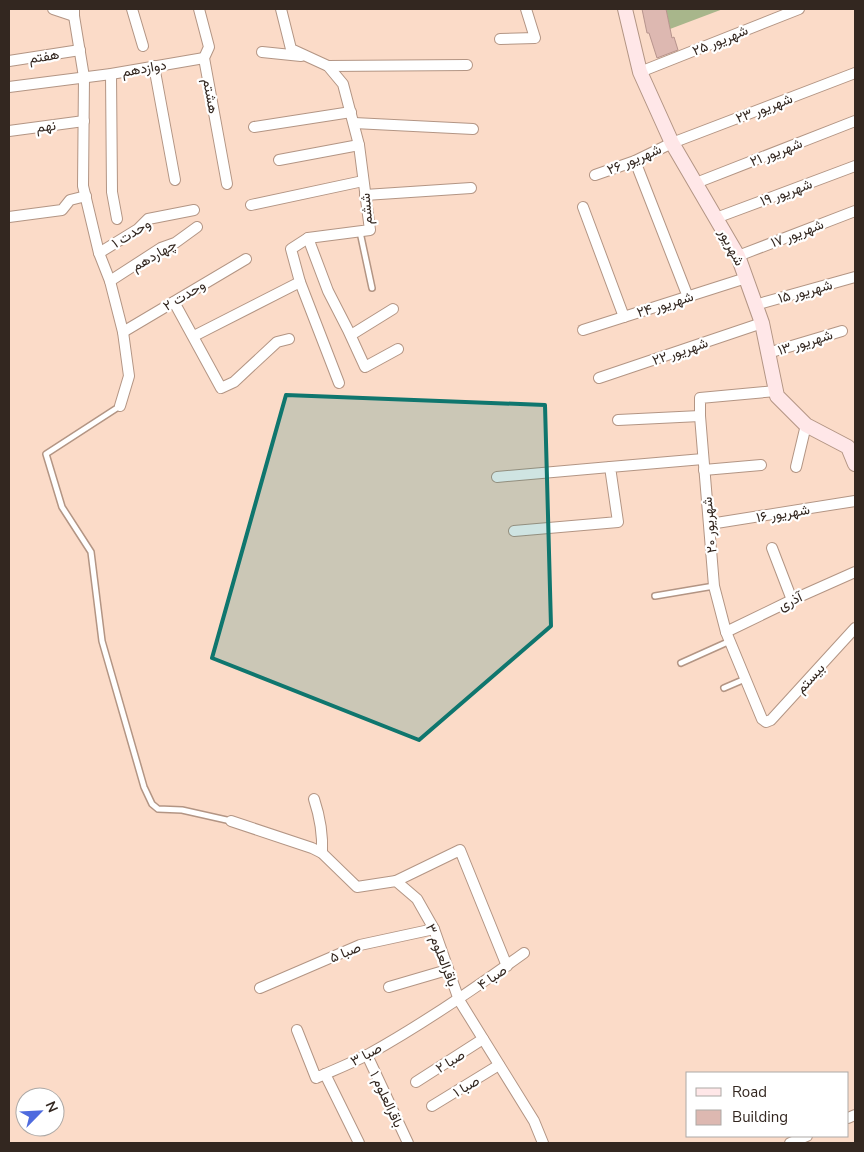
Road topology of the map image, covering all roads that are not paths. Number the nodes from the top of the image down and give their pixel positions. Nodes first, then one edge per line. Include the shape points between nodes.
1 (53, 9) edge
2 (132, 9) edge
3 (199, 9) edge
4 (281, 9) edge
5 (526, 9) edge
6 (625, 9) edge
7 (799, 9) edge
8 (74, 12) edge
9 (500, 39) dead end
10 (143, 46) dead end
11 (80, 50) junction
12 (262, 52) dead end
13 (308, 57) junction
14 (204, 58) junction
15 (9, 62) edge
16 (467, 65) dead end
17 (154, 66) junction
18 (328, 66) junction
19 (640, 72) junction
20 (855, 73) edge
21 (111, 74) junction
22 (84, 77) junction
23 (9, 87) edge
24 (351, 112) junction
25 (855, 120) edge
26 (84, 121) junction
27 (354, 123) junction
28 (254, 127) dead end
29 (473, 129) dead end
30 (9, 131) edge
31 (672, 142) junction
32 (359, 145) junction
33 (279, 160) dead end
34 (634, 161) junction
35 (855, 166) edge
36 (595, 175) dead end
37 (175, 180) dead end
38 (363, 181) junction
39 (696, 183) junction
40 (227, 184) dead end
41 (472, 188) dead end
42 (365, 195) junction
43 (86, 196) junction
44 (251, 205) dead end
45 (582, 207) dead end
46 (194, 210) dead end
47 (855, 211) edge
48 (9, 217) edge
49 (716, 218) junction
50 (117, 219) dead end
51 (198, 227) dead end
52 (360, 232) junction
53 (308, 238) junction
54 (99, 253) junction
55 (738, 256) junction
56 (246, 259) dead end
57 (855, 277) edge
58 (746, 278) junction
59 (110, 281) junction
60 (300, 282) junction
61 (372, 288) dead end
62 (688, 297) junction
63 (174, 302) junction
64 (755, 305) junction
65 (392, 308) dead end
66 (624, 317) junction
67 (762, 323) junction
68 (583, 330) dead end
69 (842, 331) dead end
70 (123, 332) junction
71 (194, 336) junction
72 (351, 336) junction
73 (289, 339) dead end
74 (398, 349) dead end
75 (768, 353) junction
76 (599, 378) dead end
77 (338, 383) dead end
78 (776, 391) junction
79 (120, 406) joint
80 (700, 416) junction
81 (618, 420) dead end
82 (806, 425) junction
83 (852, 445) edge
84 (704, 459) junction
85 (855, 464) edge
86 (761, 465) dead end
87 (610, 467) junction
88 (796, 467) dead end
89 (704, 470) junction
90 (497, 477) dead end
91 (855, 501) edge
92 (710, 524) junction
93 (514, 530) dead end
94 (772, 548) dead end
95 (855, 572) edge
96 (714, 586) junction
97 (654, 596) dead end
98 (792, 600) junction
99 (855, 628) edge
100 (728, 637) junction
101 (681, 663) dead end
102 (746, 678) junction
103 (724, 688) dead end
104 (762, 719) joint
105 (314, 798) dead end
106 (231, 821) joint
107 (322, 853) junction
108 (396, 881) junction
109 (434, 929) junction
110 (524, 953) dead end
111 (507, 966) junction
112 (447, 970) junction
113 (389, 987) dead end
114 (260, 988) dead end
115 (459, 1000) junction
116 (297, 1030) dead end
117 (484, 1039) junction
118 (367, 1055) junction
119 (500, 1065) junction
120 (325, 1074) junction
121 (416, 1082) dead end
122 (432, 1106) dead end
123 (805, 1137) edge
124 (359, 1143) edge
125 (408, 1143) edge
126 (543, 1143) edge
127 (790, 1143) edge

1 - 8 street
2 - 10 street
3 - 14 street, هشتم via 209,47
4 - 13 street, ششم via 291,49
5 - 9 street via 535,38
6 - 19 street, شهریور
7 - 19 street, شهریور ۲۵
8 - 11 street
11 - 15 street, هفتم
11 - 22 street
12 - 13 street
13 - 18 street, ششم
14 - 17 street, دوازدهم
14 - 40 street, هشتم
16 - 18 street
17 - 21 street, دوازدهم
17 - 37 street
18 - 24 street, ششم via 343,84
19 - 31 street, شهریور
20 - 31 street, شهریور ۲۳
21 - 22 street, دوازدهم
21 - 50 street via 112,192
22 - 23 street, دوازدهم
22 - 26 street
24 - 27 street, ششم
24 - 28 street
25 - 39 street, شهریور ۲۱
26 - 30 street, نهم
26 - 43 street via 83,186
27 - 29 street
27 - 32 street, ششم
31 - 34 street, شهریور ۲۶
31 - 39 street, شهریور
32 - 33 street
32 - 38 street, ششم
34 - 36 street, شهریور ۲۶
34 - 62 street
35 - 49 street, شهریور ۱۹
38 - 42 street, ششم
38 - 44 street
39 - 49 street, شهریور
41 - 42 street
42 - 52 street, ششم via 370,230
43 - 48 street via 70,200 62,210
43 - 54 street
45 - 66 street
46 - 54 street, وحدت ۱ via 148,219 138,229
47 - 55 street, شهریور ۱۷
49 - 55 street, شهریور
51 - 59 street, چهاردهم
52 - 53 street, ششم
52 - 61 lane
53 - 60 street via 291,250
53 - 72 street via 328,291
54 - 59 street
55 - 58 street, شهریور
56 - 63 street, وحدت ۲
57 - 64 street, شهریور ۱۵
58 - 62 street, شهریور ۲۴
58 - 64 street, شهریور
59 - 70 street
60 - 71 street
60 - 77 street
62 - 66 street, شهریور ۲۴
63 - 70 street, وحدت ۲
63 - 71 street
64 - 67 street, شهریور
65 - 72 street
66 - 68 street, شهریور ۲۴
67 - 75 street, شهریور
67 - 76 street, شهریور ۲۲
69 - 75 street, شهریور ۱۳
70 - 79 street via 129,376
71 - 73 street via 221,388 234,382 277,342
72 - 74 street via 365,367
75 - 78 street, شهریور
78 - 80 street, شهریور ۲۰ via 700,398
78 - 82 street, شهریور via 777,396
79 - 106 lane via 46,454 62,507 91,552 102,641 144,787 152,804 158,809 182,810
80 - 81 street
80 - 84 street, شهریور ۲۰
82 - 83 street, شهریور
82 - 88 street
83 - 85 street, شهریور
84 - 87 street
84 - 89 street, شهریور ۲۰
86 - 89 street
87 - 90 street
87 - 93 street via 618,522
89 - 92 street, شهریور ۲۰
91 - 92 street, شهریور ۱۶
92 - 96 street, شهریور ۲۰
94 - 98 street
95 - 98 street, آذری
96 - 97 lane
96 - 100 street, شهریور ۲۰
98 - 100 street, آذری
99 - 104 street, بیستم via 771,720 766,722
100 - 101 lane
100 - 102 street, شهریور ۲۰
102 - 103 lane
102 - 104 street, شهریور ۲۰
105 - 107 street via 320,815
106 - 107 street
107 - 108 street via 357,887
108 - 109 street, باقرالعلوم ۳ via 417,899
108 - 111 street via 460,850
109 - 112 street, باقرالعلوم ۳
109 - 114 street, صبا ۵ via 360,945
110 - 111 street, صبا ۴
111 - 115 street, صبا ۴
112 - 113 street
112 - 115 street, باقرالعلوم ۳
115 - 117 street, باقرالعلوم ۳
115 - 118 street, صبا ۳
116 - 120 street via 316,1078
117 - 119 street, باقرالعلوم ۳
117 - 121 street, صبا ۲
118 - 120 street, صبا ۳
118 - 125 street, باقرالعلوم ۱
119 - 122 street, صبا ۱
119 - 126 street, باقرالعلوم ۳ via 534,1121
120 - 124 street
123 - 127 street

